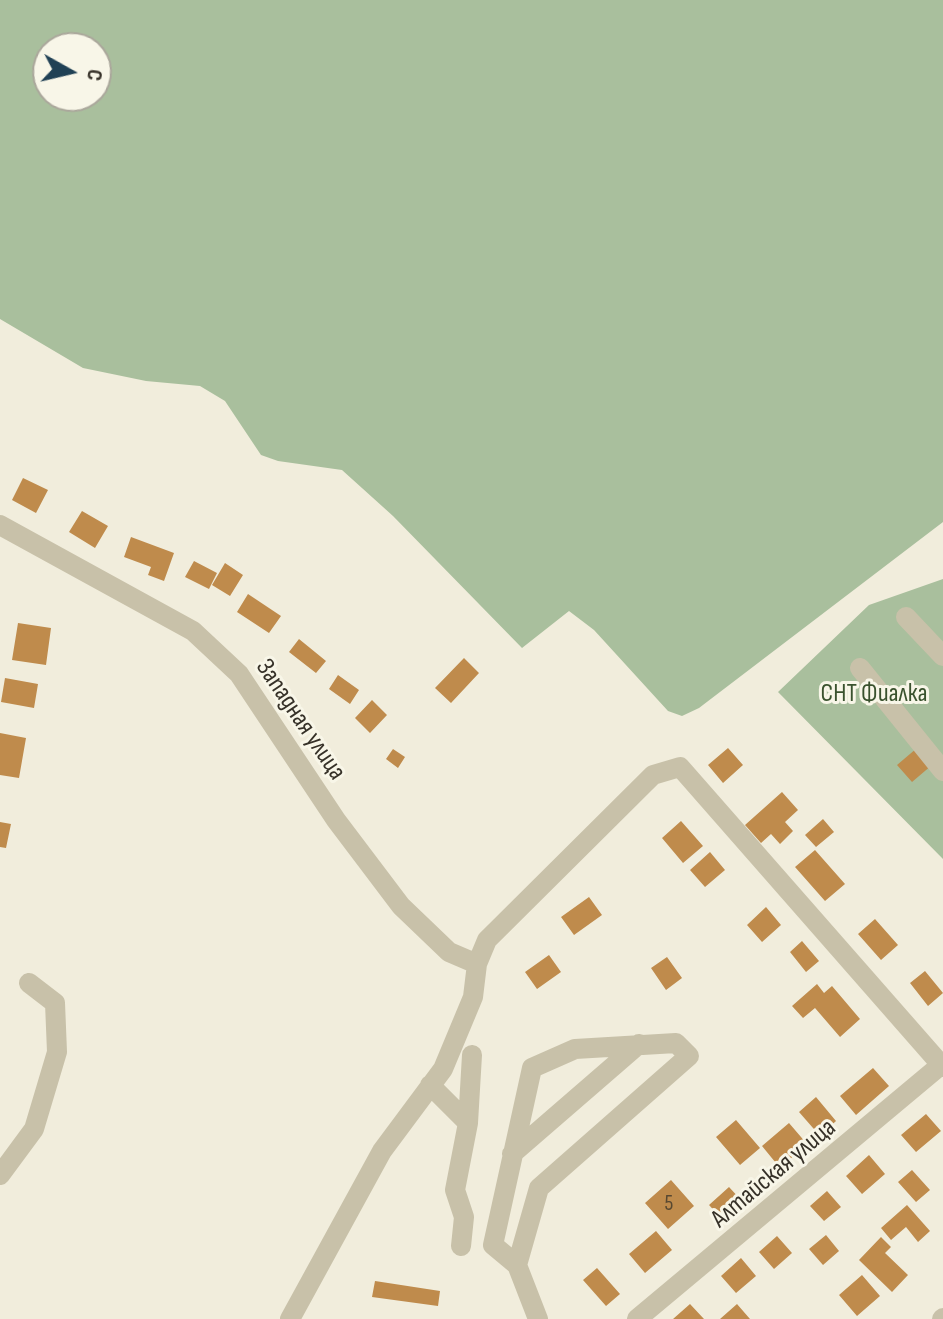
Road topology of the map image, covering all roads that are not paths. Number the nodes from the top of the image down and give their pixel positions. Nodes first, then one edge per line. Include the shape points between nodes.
1 (0, 525) edge
2 (906, 617) dead end
3 (943, 656) edge
4 (860, 668) dead end
5 (943, 771) edge
6 (487, 940) junction
7 (456, 955) junction
8 (477, 964) junction
9 (29, 983) dead end
10 (474, 990) junction
11 (639, 1044) junction
12 (472, 1055) dead end
13 (942, 1066) edge
14 (430, 1085) junction
15 (468, 1123) junction
16 (512, 1154) junction
17 (0, 1175) edge
18 (461, 1246) dead end
19 (517, 1265) junction
20 (290, 1319) edge
21 (538, 1319) edge
22 (637, 1319) edge

1 - 7 street, Западная улица via 193,631 239,674 364,859 401,906
2 - 3 street
4 - 5 street
6 - 7 street
6 - 8 street
6 - 13 street via 653,775 680,767
7 - 8 street, Западная улица
7 - 10 street
8 - 10 street
9 - 17 street via 55,1003 57,1052 34,1129
10 - 14 street via 443,1069
11 - 16 street
11 - 16 street via 575,1049 532,1068
11 - 19 street via 676,1043 689,1056 539,1188
12 - 15 street
13 - 22 street, Алтайская улица
14 - 15 street
14 - 20 street via 382,1151
15 - 18 street via 455,1190 464,1217
16 - 19 street via 493,1245
19 - 21 street

